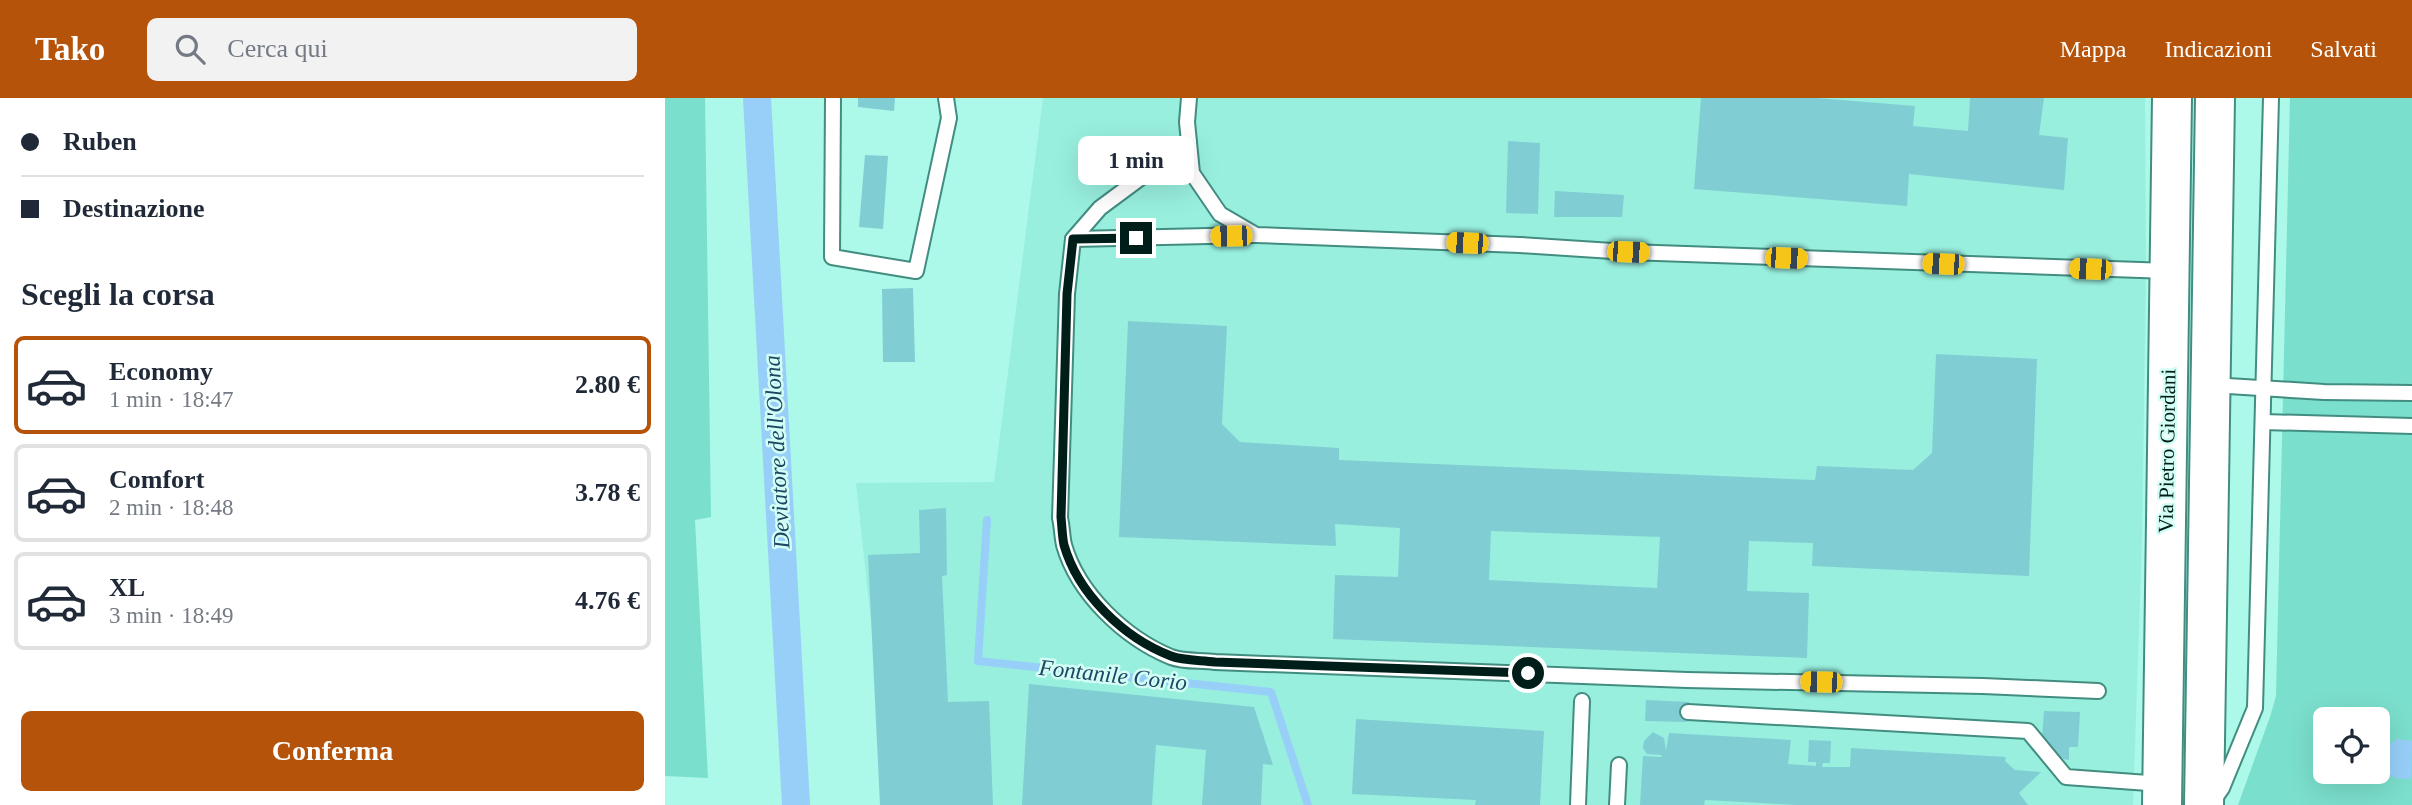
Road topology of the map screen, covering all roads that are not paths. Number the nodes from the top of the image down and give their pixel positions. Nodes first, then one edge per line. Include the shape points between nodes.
1 (834, 98) edge
2 (946, 98) edge
3 (1189, 98) edge
4 (2172, 98) edge
5 (2215, 98) edge
6 (2271, 98) edge
7 (1189, 142) junction
8 (1256, 235) junction
9 (1073, 239) junction
10 (2171, 271) junction
11 (2211, 385) junction
12 (2264, 388) junction
13 (2412, 393) edge
14 (2263, 422) junction
15 (2412, 426) edge
16 (2098, 691) dead end
17 (1582, 701) dead end
18 (1688, 712) dead end
19 (1619, 765) dead end
20 (2163, 794) edge
21 (1578, 805) edge
22 (1617, 805) edge
23 (2204, 805) edge
24 (2210, 805) edge

1 - 2 lane via 832,257 916,271 949,118
3 - 7 lane
4 - 10 main road, Via Pietro Giordani
5 - 11 main road, Via Pietro Giordani
6 - 12 lane
7 - 8 lane via 1192,173 1220,214
7 - 9 lane via 1100,208
8 - 9 lane
8 - 10 lane
9 - 16 lane via 1067,294 1061,504 1065,545 1080,579 1104,612 1173,658 1687,680
10 - 20 main road, Via Pietro Giordani
11 - 12 lane, Via Pietro Giordani
11 - 23 main road, Via Pietro Giordani
12 - 13 lane, Via Pietro Giordani
12 - 14 lane
14 - 15 lane
14 - 24 lane via 2255,708 2222,788
17 - 21 lane
18 - 20 lane via 2028,731 2066,777 2140,784
19 - 22 lane

